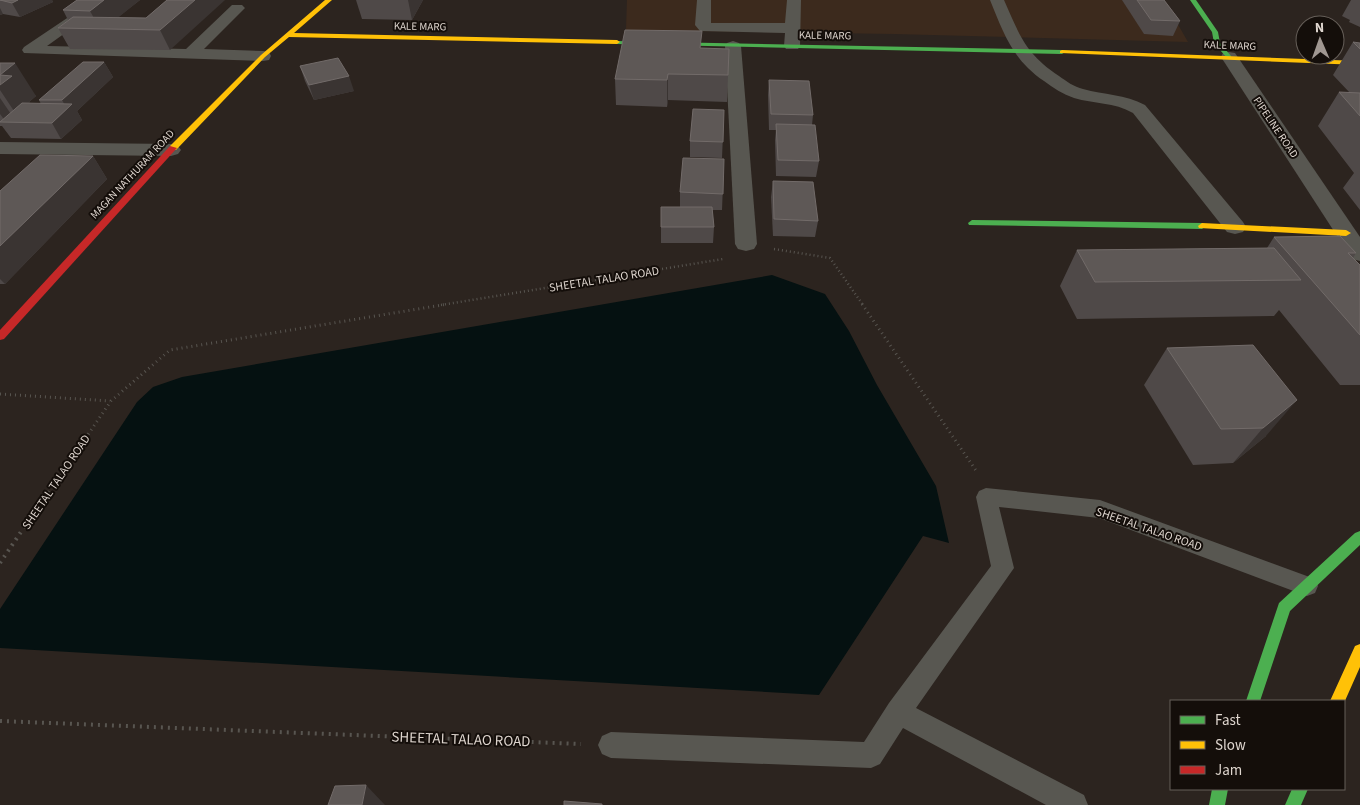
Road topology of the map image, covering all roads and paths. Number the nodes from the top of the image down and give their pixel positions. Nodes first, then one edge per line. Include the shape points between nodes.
1 (104, 0) edge
2 (329, 0) edge
3 (704, 0) edge
4 (794, 0) edge
5 (997, 0) edge
6 (1193, 0) edge
7 (237, 8) dead end
8 (1183, 11) dead end
9 (1201, 12) junction
10 (717, 28) junction
11 (793, 28) junction
12 (1203, 34) dead end
13 (289, 35) junction
14 (725, 46) junction
15 (792, 47) junction
16 (1223, 50) junction
17 (1020, 51) junction
18 (190, 54) junction
19 (264, 56) junction
20 (1360, 62) edge
21 (0, 148) edge
22 (170, 150) junction
23 (972, 223) dead end
24 (1235, 227) junction
25 (1346, 233) junction
26 (746, 244) junction
27 (1360, 254) edge
28 (0, 336) edge
29 (0, 394) edge
30 (111, 401) junction
31 (986, 497) junction
32 (1360, 537) edge
33 (0, 563) edge
34 (1307, 586) junction
35 (1360, 651) edge
36 (1252, 700) edge
37 (1337, 700) edge
38 (898, 712) junction
39 (0, 721) edge
40 (611, 745) joint
41 (1220, 790) edge
42 (1300, 790) edge
43 (1074, 805) edge
44 (1217, 805) edge
45 (1293, 805) edge

1 - 18 street via 30,50
2 - 13 main road, MAGAN NATHURAM ROAD
3 - 10 street via 703,25
4 - 11 street
5 - 17 street
6 - 9 main road, PIPELINE ROAD
7 - 18 street
8 - 9 main road
9 - 16 main road, PIPELINE ROAD
10 - 11 street
10 - 14 street
11 - 15 street
12 - 16 main road
13 - 14 main road, KALE MARG
13 - 19 main road, MAGAN NATHURAM ROAD
14 - 15 main road, KALE MARG
14 - 26 street
15 - 17 main road, KALE MARG
16 - 17 main road, KALE MARG
16 - 20 main road, KALE MARG
16 - 25 street, PIPELINE ROAD
17 - 24 street via 1064,89 1129,102 1139,109
18 - 19 street
19 - 22 main road, MAGAN NATHURAM ROAD
21 - 22 street
22 - 28 main road, MAGAN NATHURAM ROAD
23 - 24 main road
24 - 25 main road
25 - 27 street, PIPELINE ROAD
26 - 30 path, SHEETAL TALAO ROAD via 721,260 170,350
26 - 31 path via 830,258 978,474
29 - 30 path
30 - 33 path, SHEETAL TALAO ROAD
31 - 34 lane, SHEETAL TALAO ROAD via 1100,509
31 - 38 lane via 1004,568
32 - 34 main road
34 - 36 main road via 1284,607
35 - 37 main road
38 - 40 lane via 871,755
38 - 43 lane
39 - 40 path, SHEETAL TALAO ROAD
41 - 44 main road
42 - 45 main road

